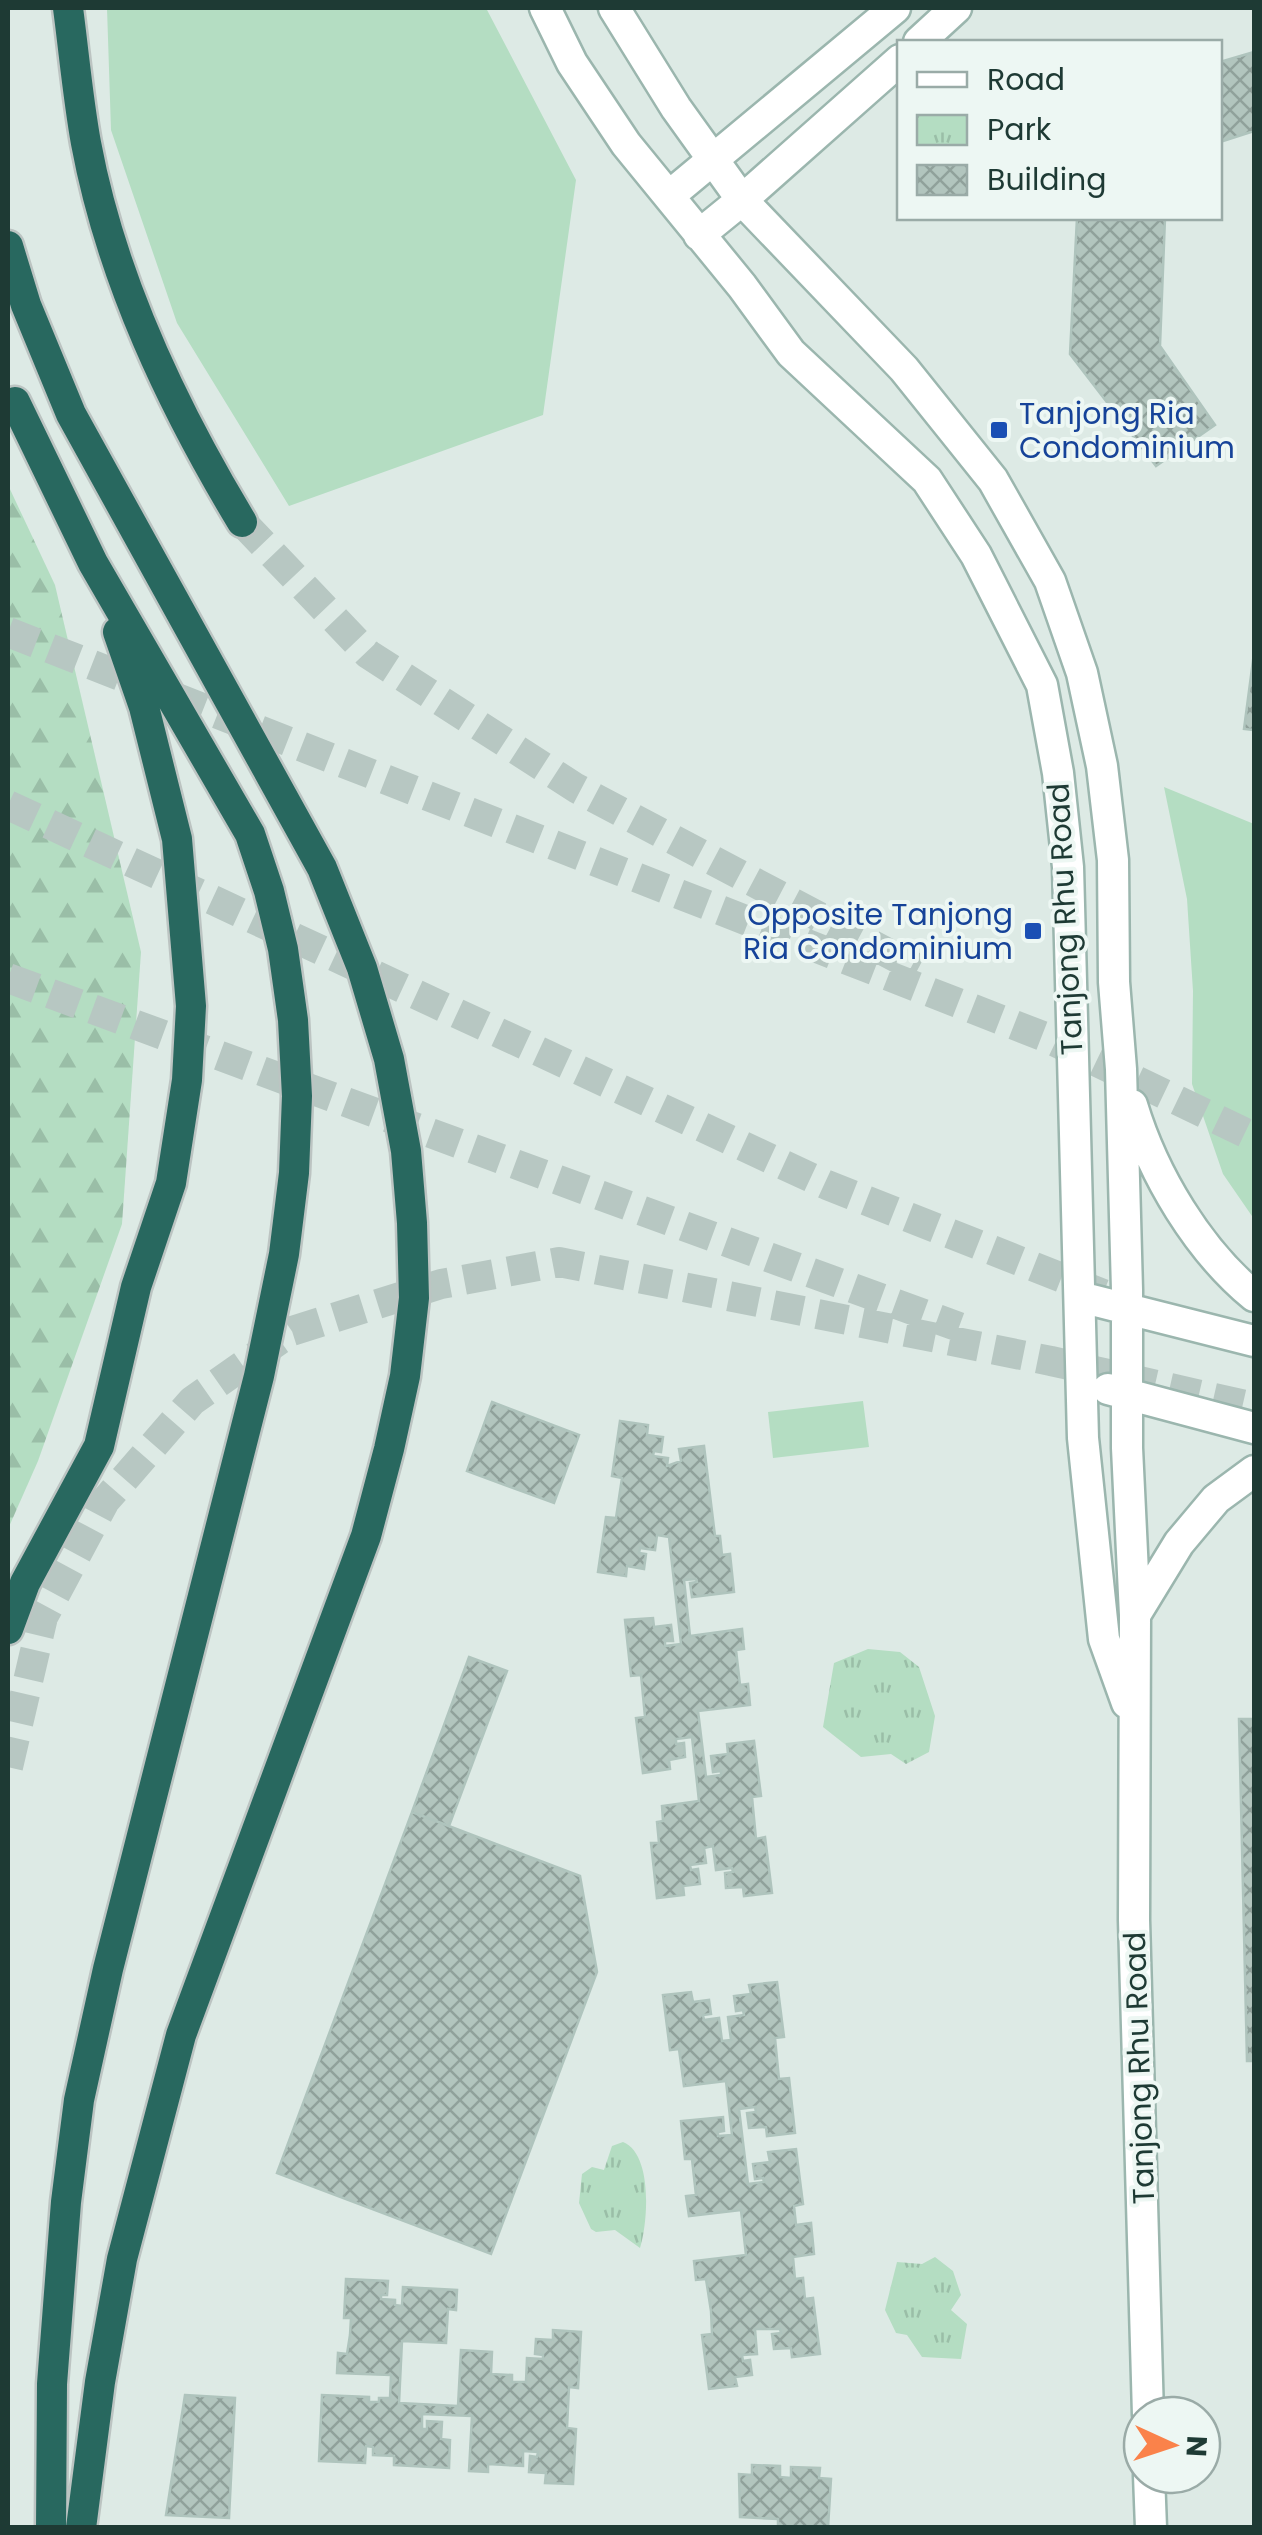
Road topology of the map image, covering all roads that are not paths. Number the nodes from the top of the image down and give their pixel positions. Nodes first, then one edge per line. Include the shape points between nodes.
1 (68, 8) edge
2 (545, 8) edge
3 (614, 8) edge
4 (895, 8) edge
5 (956, 8) edge
6 (921, 40) edge
7 (897, 63) edge
8 (716, 159) junction
9 (786, 159) junction
10 (670, 196) junction
11 (742, 200) junction
12 (698, 234) junction
13 (8, 246) edge
14 (788, 248) junction
15 (15, 402) dead end
16 (242, 522) tunnel mouth
17 (93, 563) junction
18 (1120, 1069) junction
19 (1254, 1296) edge
20 (1080, 1297) junction
21 (1127, 1309) junction
22 (1254, 1341) edge
23 (1080, 1384) junction
24 (1125, 1392) junction
25 (1254, 1428) edge
26 (1254, 1471) edge
27 (1135, 1615) junction
28 (8, 1629) edge
29 (1134, 1720) junction
30 (1147, 2395) edge
31 (1150, 2495) edge
32 (50, 2528) edge
33 (81, 2528) edge
34 (1150, 2528) edge

1 - 16 highway via 86,145 109,233 165,380
2 - 10 street, Tanjong Rhu Road via 572,63
3 - 8 street, Tanjong Rhu Road
4 - 8 street
5 - 6 street
7 - 9 street
8 - 10 street
8 - 11 street, Tanjong Rhu Road
9 - 11 street
9 - 14 street, Tanjong Rhu Road via 774,217
10 - 12 street, Tanjong Rhu Road
11 - 12 street
11 - 14 street, Tanjong Rhu Road
12 - 20 street, Tanjong Rhu Road via 792,353 927,480 976,556 1042,685 1068,867
13 - 33 highway via 71,414 322,868 388,1058 412,1224 414,1298 390,1449 366,1536 181,2035 122,2259
14 - 18 street, Tanjong Rhu Road via 904,369 993,480 1050,582 1082,673 1102,766 1113,860
15 - 17 highway
17 - 28 highway via 144,707 176,839 190,1006 187,1080 171,1183 136,1287 99,1446 25,1583
17 - 32 highway via 250,834 283,949 297,1096 286,1238 262,1359 80,2100 52,2384
18 - 19 street via 1140,1134 1190,1226
18 - 21 street, Tanjong Rhu Road
20 - 21 street
20 - 23 street, Tanjong Rhu Road
21 - 22 street
21 - 24 street, Tanjong Rhu Road
23 - 24 street
23 - 29 street, Tanjong Rhu Road via 1104,1639
24 - 25 street
24 - 27 street, Tanjong Rhu Road
26 - 27 street via 1216,1499 1179,1542
27 - 29 street, Tanjong Rhu Road
29 - 30 street, Tanjong Rhu Road
31 - 34 street

